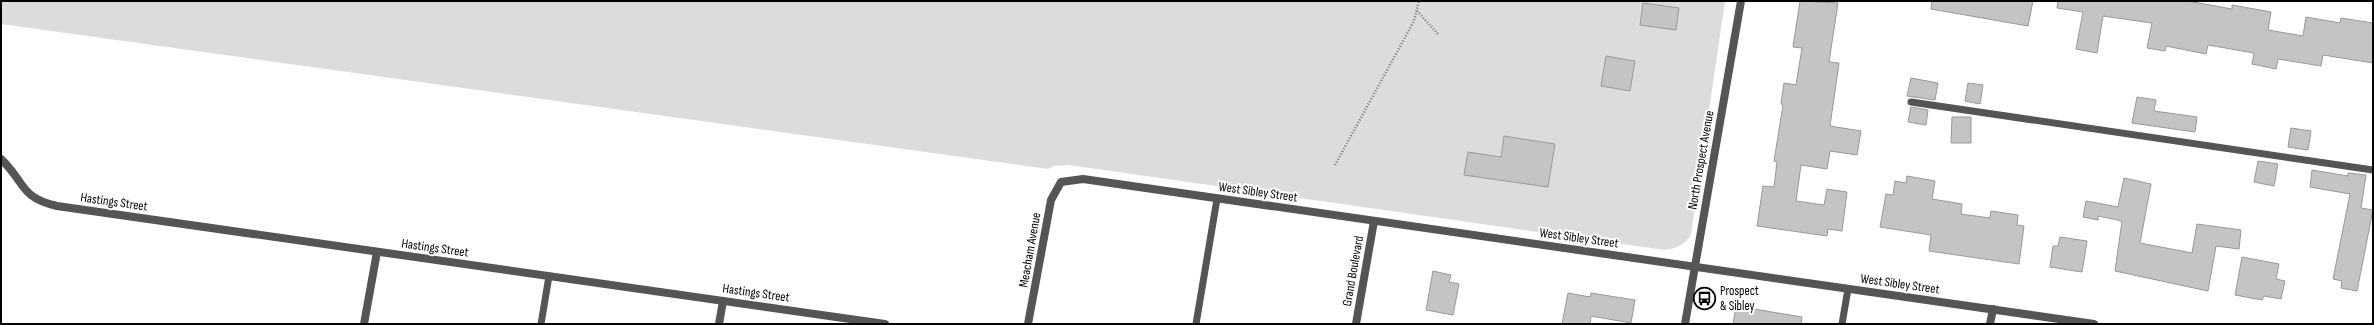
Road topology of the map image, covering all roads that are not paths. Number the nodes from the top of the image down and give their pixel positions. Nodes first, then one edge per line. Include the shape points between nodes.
1 (1741, 1) edge
2 (1911, 102) dead end
3 (1, 159) edge
4 (2373, 170) edge
5 (1061, 182) joint
6 (1217, 198) junction
7 (1374, 221) junction
8 (377, 252) junction
9 (1695, 266) junction
10 (549, 276) junction
11 (1848, 288) junction
12 (723, 301) junction
13 (1993, 309) junction
14 (874, 323) edge
15 (2082, 323) edge
16 (364, 324) edge
17 (541, 324) edge
18 (719, 324) edge
19 (885, 324) edge
20 (1028, 324) edge
21 (1196, 324) edge
22 (1356, 324) edge
23 (1685, 324) edge
24 (1842, 324) edge
25 (1990, 324) edge
26 (2094, 324) edge

1 - 9 street, North Prospect Avenue
2 - 4 lane
3 - 8 street, Hastings Street via 30,195 45,203
5 - 6 street, West Sibley Street via 1083,179
5 - 20 street, Meacham Avenue via 1051,200
6 - 7 street, West Sibley Street
6 - 21 lane
7 - 9 street, West Sibley Street
7 - 22 street, Grand Boulevard
8 - 10 street, Hastings Street
8 - 16 street
9 - 11 street, West Sibley Street
9 - 23 street, North Prospect Avenue
10 - 12 street, Hastings Street
10 - 17 lane
11 - 13 street, West Sibley Street
11 - 24 lane
12 - 14 street, Hastings Street
12 - 18 street
13 - 15 street, West Sibley Street
13 - 25 street
14 - 19 street, Hastings Street
15 - 26 street, West Sibley Street

